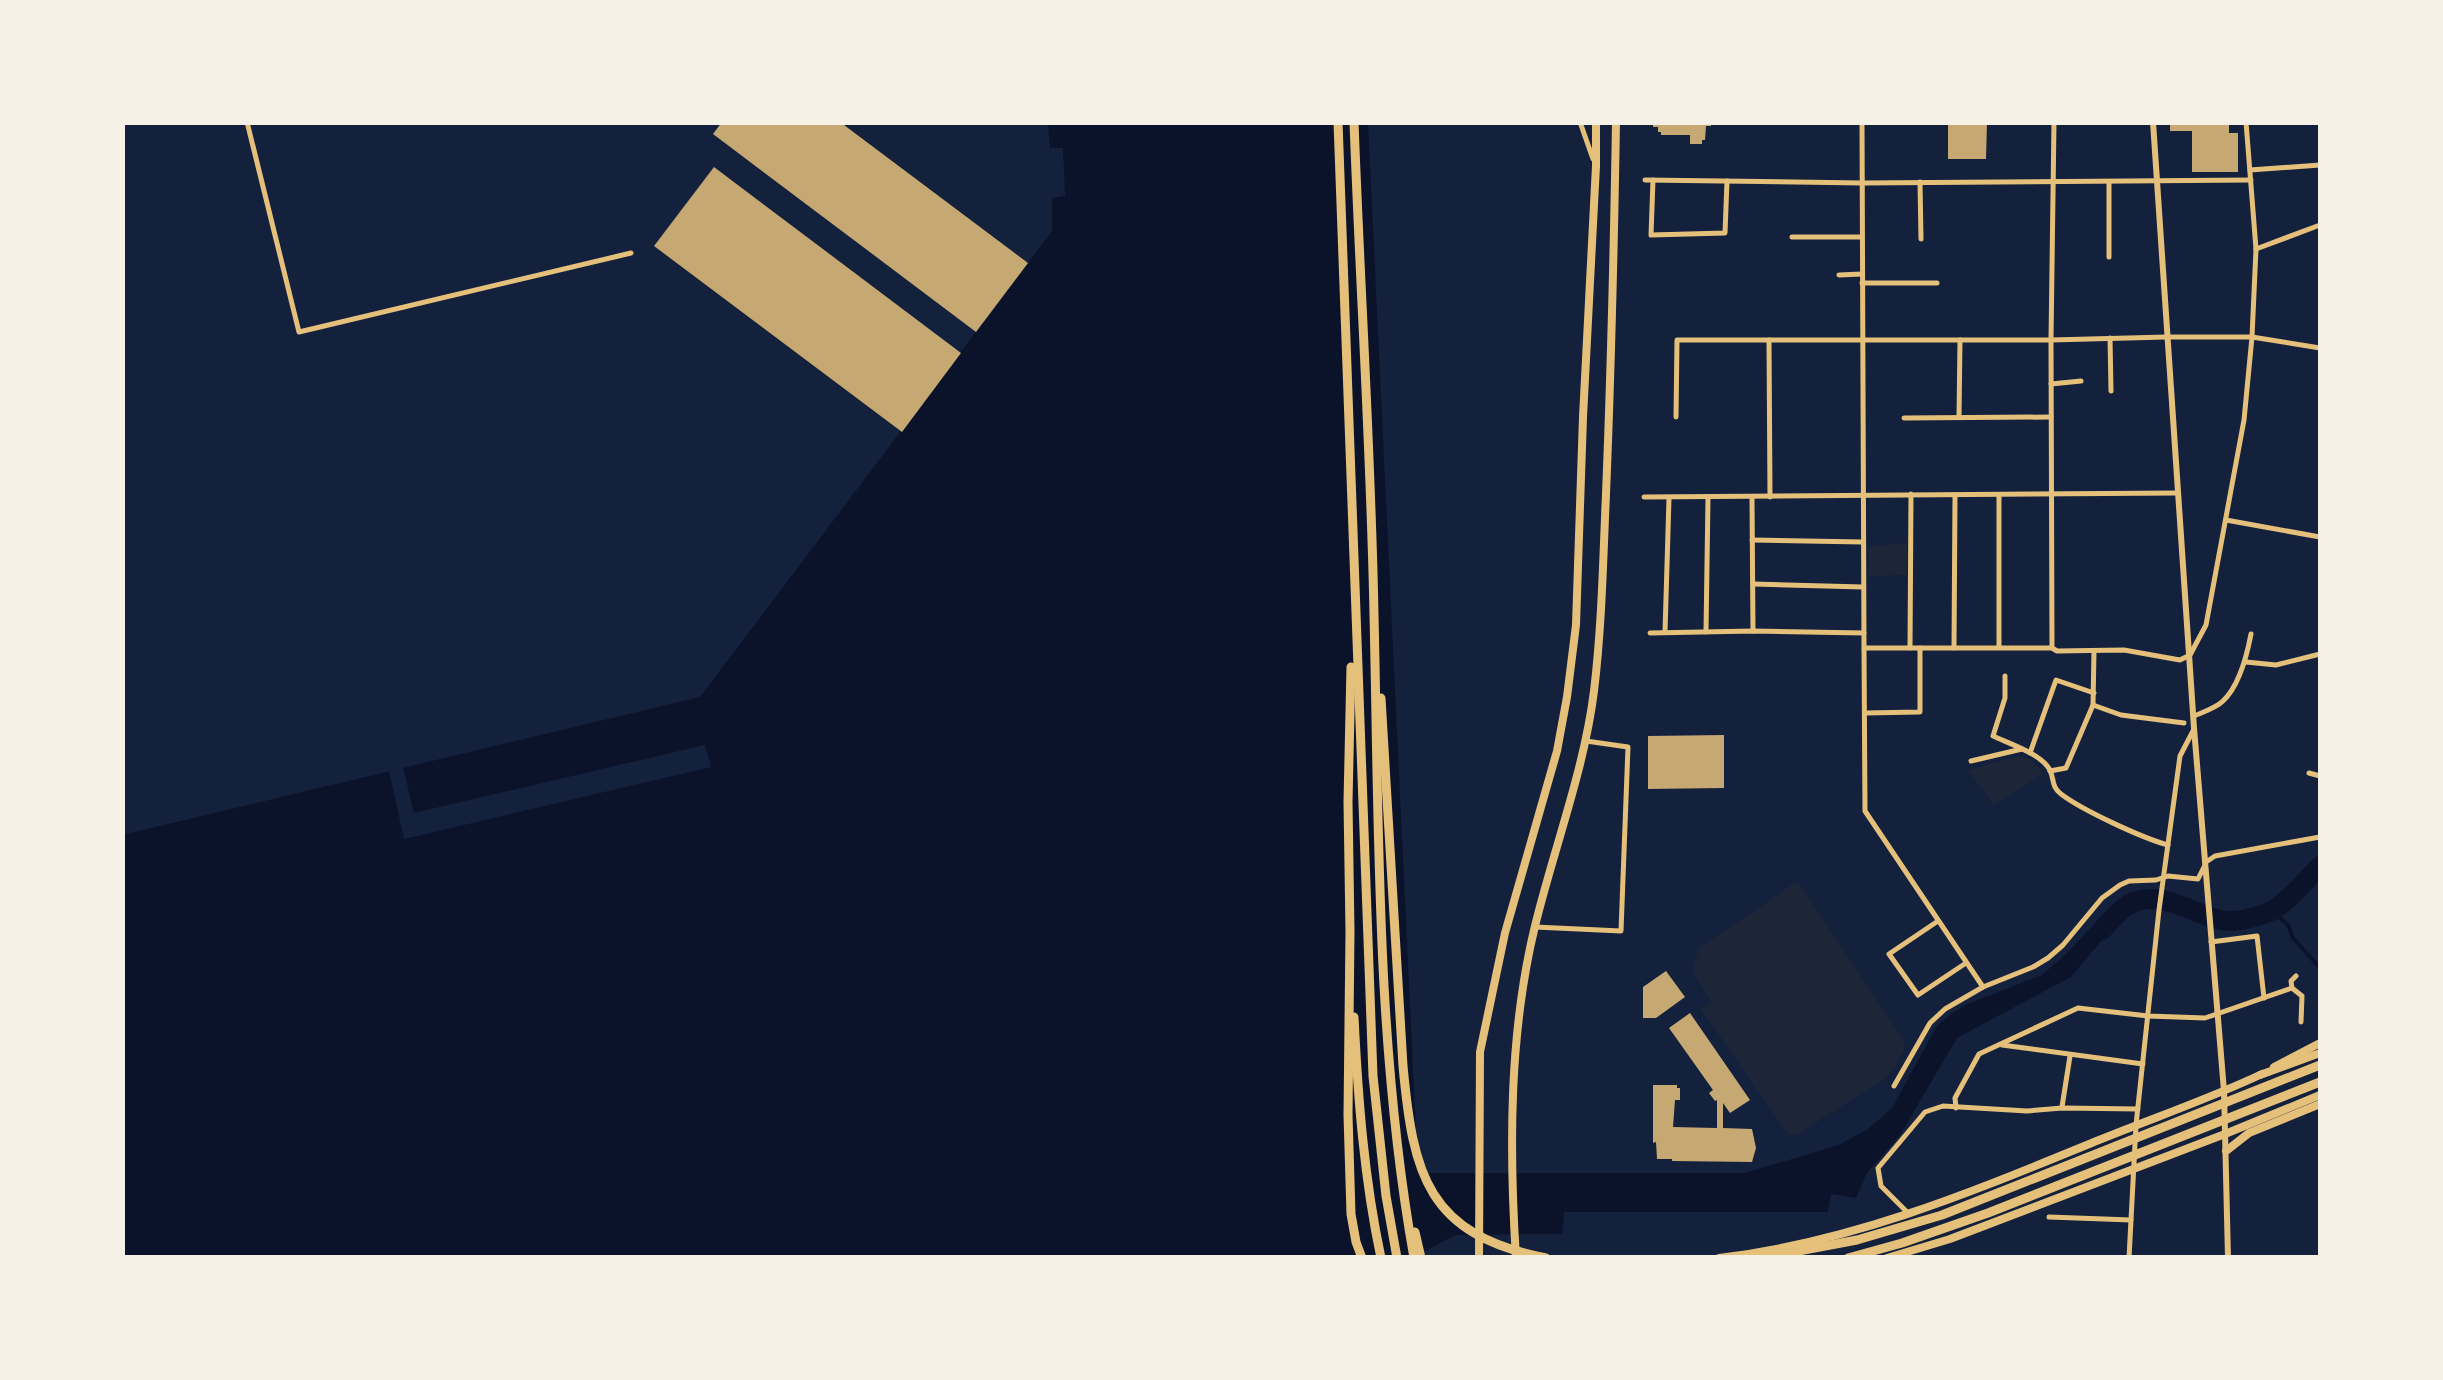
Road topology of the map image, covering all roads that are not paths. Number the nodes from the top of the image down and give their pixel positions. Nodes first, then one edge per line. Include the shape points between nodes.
1 (247, 122) edge
2 (1338, 122) edge
3 (1354, 122) edge
4 (1580, 122) edge
5 (1596, 122) edge
6 (1618, 122) edge
7 (1862, 122) edge
8 (2054, 122) edge
9 (2153, 122) edge
10 (2246, 122) edge
11 (2320, 165) edge
12 (1596, 166) junction
13 (2250, 170) junction
14 (2252, 180) junction
15 (1726, 181) junction
16 (1920, 182) junction
17 (2054, 182) junction
18 (2109, 182) junction
19 (2156, 182) junction
20 (1862, 183) junction
21 (2320, 225) edge
22 (1862, 237) junction
23 (1792, 238) dead end
24 (1921, 239) dead end
25 (2256, 249) junction
26 (631, 253) dead end
27 (2108, 257) dead end
28 (1862, 274) junction
29 (1840, 275) dead end
30 (1862, 283) junction
31 (1937, 284) dead end
32 (2166, 336) junction
33 (2252, 337) junction
34 (1862, 338) junction
35 (2110, 338) junction
36 (1769, 340) junction
37 (1960, 340) junction
38 (2051, 340) junction
39 (2320, 348) edge
40 (2080, 380) dead end
41 (2051, 384) junction
42 (2111, 390) dead end
43 (2052, 416) junction
44 (1676, 417) dead end
45 (1960, 417) junction
46 (1904, 418) dead end
47 (1351, 468) junction
48 (2177, 493) junction
49 (1910, 494) junction
50 (1955, 494) junction
51 (1999, 494) junction
52 (2053, 495) junction
53 (1863, 496) junction
54 (1644, 497) dead end
55 (1752, 497) junction
56 (1770, 497) junction
57 (1668, 498) junction
58 (1708, 498) junction
59 (2226, 520) junction
60 (2320, 537) edge
61 (1752, 540) junction
62 (1863, 542) junction
63 (1753, 584) junction
64 (1863, 587) junction
65 (1374, 611) junction
66 (1753, 630) junction
67 (1665, 632) junction
68 (1706, 632) junction
69 (1864, 632) junction
70 (1650, 633) dead end
71 (2251, 634) dead end
72 (1999, 647) junction
73 (1864, 648) junction
74 (1910, 648) junction
75 (1920, 648) junction
76 (1954, 648) junction
77 (2052, 648) junction
78 (2094, 651) junction
79 (2190, 654) junction
80 (2320, 654) edge
81 (2246, 662) junction
82 (2005, 676) dead end
83 (2094, 692) junction
84 (2092, 705) junction
85 (1865, 712) junction
86 (2194, 716) junction
87 (2184, 723) dead end
88 (2194, 728) junction
89 (1585, 740) junction
90 (2022, 749) junction
91 (2030, 752) junction
92 (1971, 761) dead end
93 (2050, 771) junction
94 (2309, 773) dead end
95 (2320, 776) edge
96 (2320, 837) edge
97 (2168, 844) junction
98 (2206, 862) junction
99 (2164, 878) junction
100 (1938, 921) junction
101 (1535, 926) junction
102 (1350, 932) junction
103 (2212, 942) junction
104 (1966, 963) junction
105 (2296, 976) dead end
106 (1983, 988) junction
107 (2292, 988) junction
108 (2264, 998) junction
109 (2216, 1014) junction
110 (2148, 1016) junction
111 (2301, 1022) dead end
112 (2320, 1042) edge
113 (1999, 1045) junction
114 (2320, 1052) edge
115 (2070, 1056) junction
116 (2142, 1064) junction
117 (2320, 1065) edge
118 (2260, 1075) junction
119 (2320, 1082) edge
120 (1894, 1086) dead end
121 (2224, 1091) junction
122 (2320, 1095) edge
123 (2320, 1104) edge
124 (1956, 1108) junction
125 (2062, 1108) junction
126 (2138, 1110) junction
127 (2136, 1125) junction
128 (2225, 1134) junction
129 (2226, 1150) junction
130 (2133, 1170) junction
131 (1909, 1215) junction
132 (2049, 1217) dead end
133 (2131, 1220) junction
134 (1362, 1258) edge
135 (1381, 1258) edge
136 (1397, 1258) edge
137 (1418, 1258) edge
138 (1479, 1258) edge
139 (1516, 1258) edge
140 (1546, 1258) edge
141 (1719, 1258) edge
142 (1762, 1258) edge
143 (1848, 1258) edge
144 (1886, 1258) edge
145 (2128, 1258) edge
146 (2228, 1258) edge

1 - 26 street via 299,332
2 - 47 highway
3 - 65 highway
4 - 12 street
5 - 12 main road
6 - 89 main road via 1600,626
7 - 20 street
8 - 17 street
9 - 19 main road
10 - 13 street
11 - 13 street
12 - 138 main road via 1576,625 1557,751 1505,934 1480,1052
13 - 14 street
14 - 19 street
14 - 25 street
15 - 15 street via 1724,234 1651,234 1649,180
15 - 20 street
16 - 17 street
16 - 20 street
16 - 24 street
17 - 18 street
17 - 38 street
18 - 19 street
18 - 27 street
19 - 32 main road
20 - 22 street
21 - 25 street
22 - 23 street
22 - 28 street
25 - 33 street
28 - 29 street
28 - 30 street
30 - 31 street
30 - 34 street
32 - 33 street
32 - 35 street
32 - 48 main road
33 - 39 street
33 - 59 street
34 - 36 street
34 - 37 street
34 - 53 street
35 - 38 street
35 - 42 street
36 - 44 street via 1677,340
36 - 56 street
37 - 38 street
37 - 45 street
38 - 41 street
40 - 41 street
41 - 43 street
43 - 45 street
43 - 52 street
45 - 46 street
47 - 102 highway
47 - 136 highway via 1373,1076
48 - 52 street
48 - 79 main road
49 - 50 street
49 - 53 street
49 - 74 street
50 - 51 street
50 - 76 street
51 - 52 street
51 - 72 street
52 - 77 street
53 - 56 street
53 - 62 street
54 - 57 street
55 - 56 street
55 - 58 street
55 - 61 street
57 - 58 street
57 - 67 street
58 - 68 street
59 - 60 street
59 - 79 street via 2206,625
61 - 62 street
61 - 63 street
62 - 64 street
63 - 64 street
63 - 66 street
64 - 69 street
65 - 137 highway via 1390,1070 1402,1190
65 - 140 highway via 1400,1036 1414,1150 1434,1195 1466,1229
66 - 68 street
66 - 69 street
67 - 68 street
67 - 70 street
69 - 73 street
71 - 81 street
72 - 76 street
72 - 77 street
73 - 74 street
73 - 85 street
74 - 75 street
75 - 76 street
75 - 85 street via 1920,712
77 - 78 street
78 - 79 street via 2180,660
78 - 83 street
79 - 86 main road
80 - 81 street via 2276,665
81 - 86 street via 2222,704
82 - 90 street via 1993,736
83 - 84 street
83 - 91 street via 2056,680
84 - 87 street
84 - 93 street via 2066,768
85 - 100 street via 1865,811
86 - 88 main road
88 - 97 street via 2180,756
88 - 98 main road
89 - 101 main road
89 - 101 street via 1628,746 1621,930
90 - 91 street
90 - 92 street
91 - 93 street
93 - 97 street via 2056,791 2068,799
94 - 95 street
96 - 98 street
97 - 99 street
98 - 99 street via 2198,879
98 - 103 main road
99 - 106 street via 2120,885 2048,958
99 - 110 street
100 - 104 street
100 - 104 street via 1889,954 1918,995
101 - 139 main road via 1515,1057
102 - 134 highway via 1350,1194
102 - 135 highway via 1357,1083
103 - 108 street via 2258,936
103 - 109 main road
104 - 106 street
105 - 107 street
106 - 120 street via 1930,1023
107 - 108 street
107 - 111 street via 2302,996
108 - 109 street
109 - 110 street
109 - 121 main road
110 - 113 street via 2078,1008
110 - 116 street
112 - 118 main road
113 - 115 street
113 - 124 street via 1979,1054
114 - 118 main road
115 - 116 street
115 - 125 street
116 - 126 street
117 - 142 highway via 1942,1214 1857,1240
118 - 121 main road
119 - 143 highway via 1960,1224
121 - 127 main road
121 - 128 main road
122 - 128 main road
123 - 129 main road via 2249,1133
124 - 125 street
124 - 131 street via 1925,1112 1878,1168 1881,1186
125 - 126 street
126 - 127 street
127 - 130 street
127 - 131 main road
128 - 129 main road
128 - 130 main road
129 - 146 main road
130 - 133 street
130 - 144 main road
131 - 141 main road
132 - 133 street
133 - 145 street

